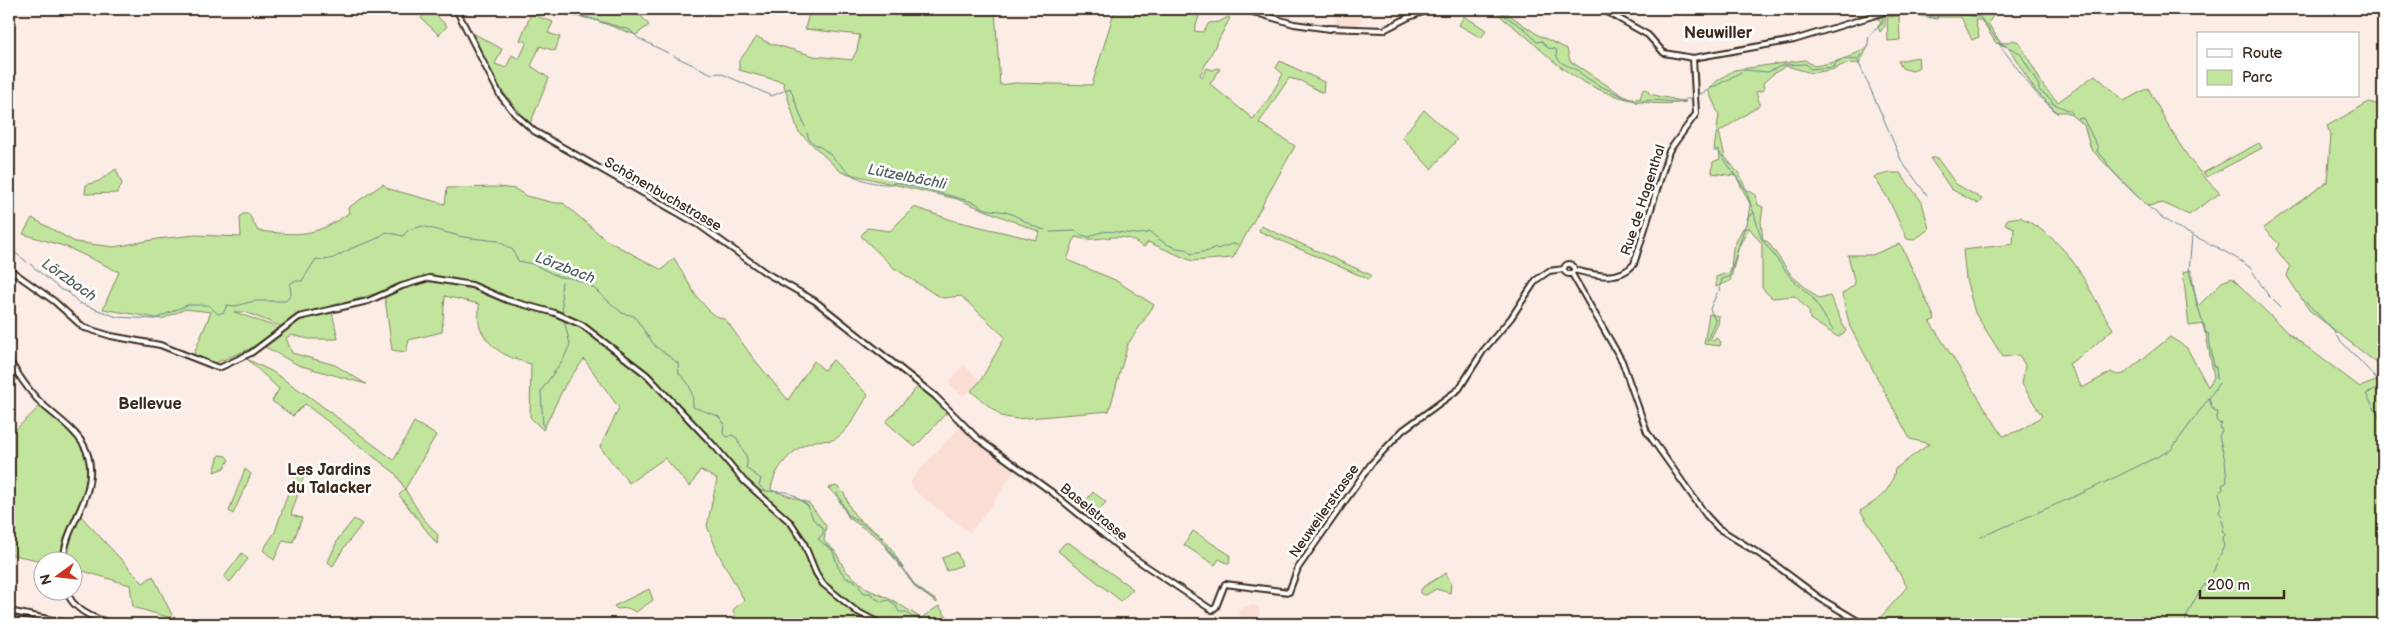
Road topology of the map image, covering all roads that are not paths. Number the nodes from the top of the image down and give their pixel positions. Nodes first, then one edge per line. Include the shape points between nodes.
1 (456, 9) edge
2 (1243, 9) edge
3 (1432, 9) edge
4 (1602, 9) edge
5 (1889, 9) edge
6 (1694, 58) junction
7 (9, 269) edge
8 (1564, 269) junction
9 (1573, 272) junction
10 (9, 360) edge
11 (963, 426) joint
12 (66, 550) edge
13 (71, 600) edge
14 (1214, 609) joint
15 (9, 611) edge
16 (72, 624) edge
17 (116, 624) edge
18 (881, 624) edge
19 (1863, 624) edge

1 - 11 street, Schönenbuchstrasse via 494,86 529,127 557,146 699,224 780,282 807,295 936,396
2 - 3 street via 1294,24 1384,30
4 - 6 street via 1648,36 1664,53
5 - 6 street via 1794,40
6 - 9 street, Rue de Hagenthal via 1696,114 1668,151 1634,264 1624,272 1606,276
7 - 18 street via 60,306 82,327 160,345 219,368 251,353 299,317 368,301 429,278 482,288 507,300 555,313 582,325 647,375 744,481 792,523 823,584 856,611
8 - 9 street via 1567,274
8 - 9 street via 1569,264
8 - 14 street, Neuweilerstrasse via 1549,271 1536,280 1503,328 1482,351 1459,389 1403,430 1370,464 1298,568 1289,592 1225,584
9 - 19 street via 1622,361 1648,432 1685,489 1718,528 1769,560 1807,590
10 - 12 street via 38,400 79,438 89,454 88,490
11 - 14 street, Baselstrasse via 1125,552 1209,609
13 - 17 street via 86,613
15 - 16 street

